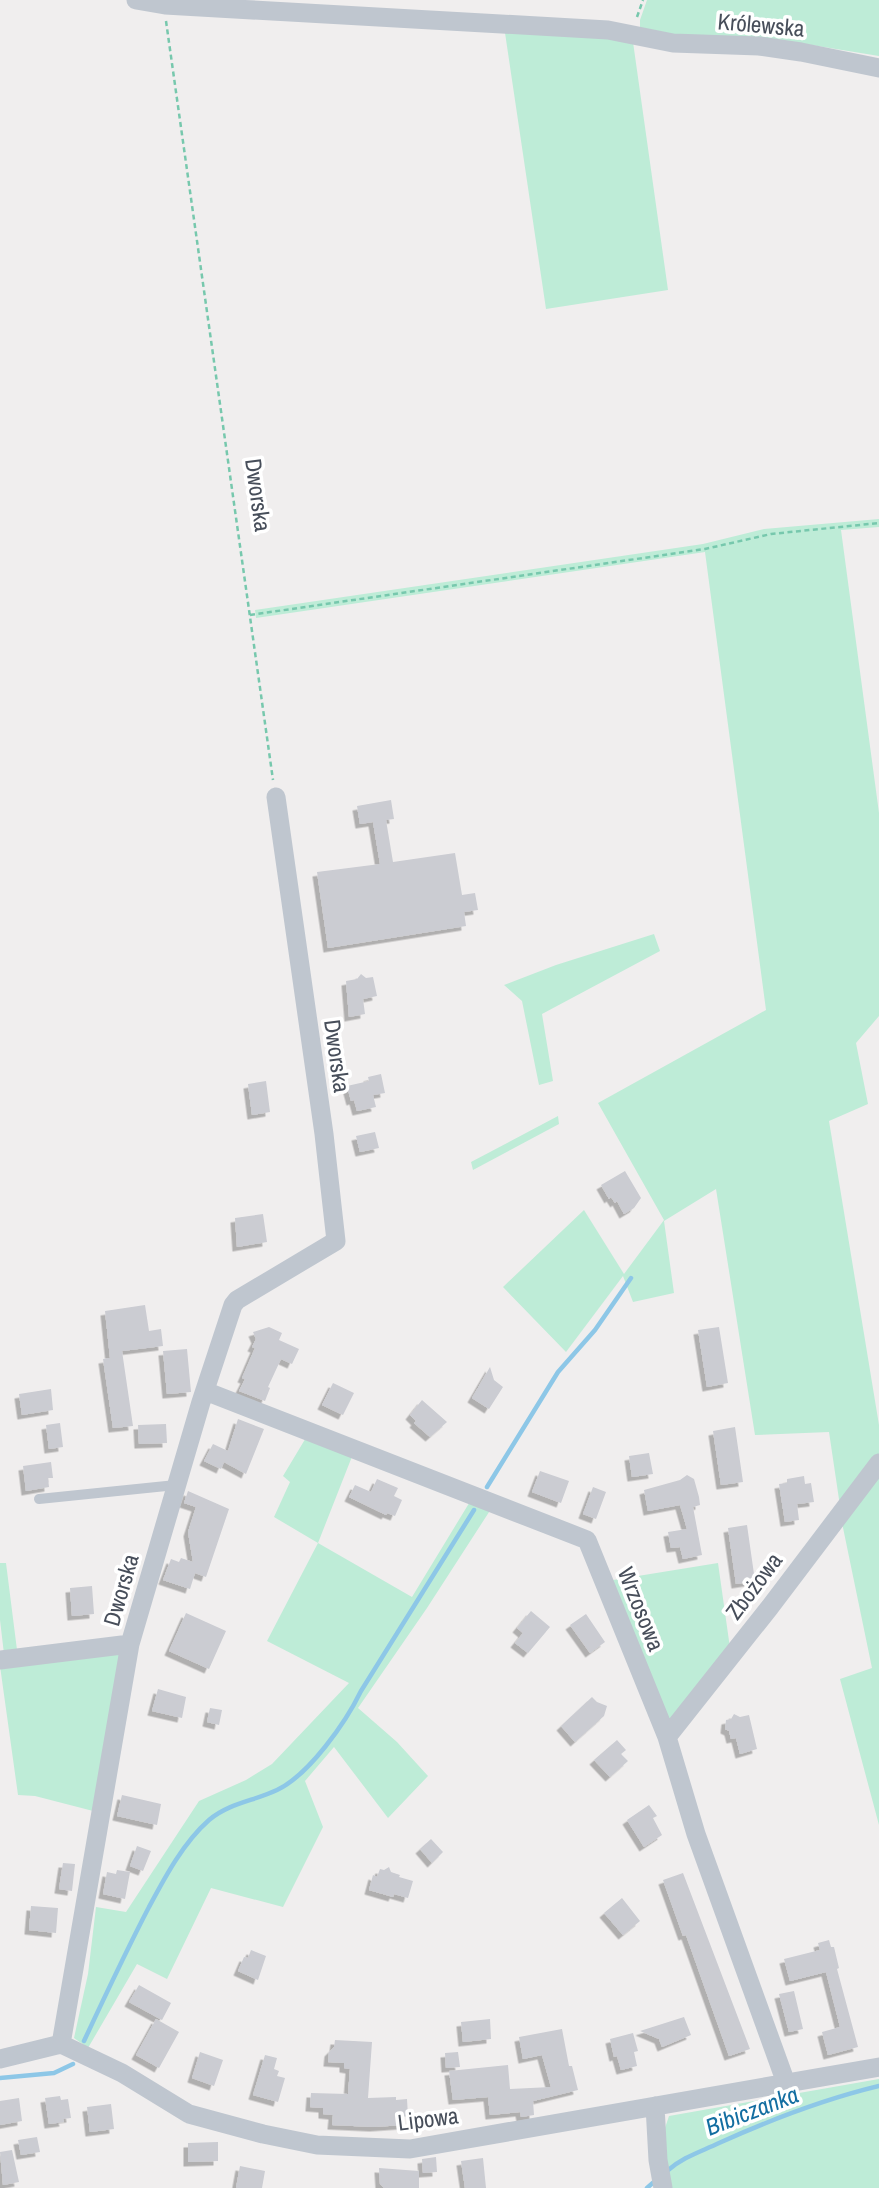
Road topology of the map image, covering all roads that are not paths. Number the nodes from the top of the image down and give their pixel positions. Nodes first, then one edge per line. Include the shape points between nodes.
1 (136, 0) edge
2 (305, 6) edge
3 (879, 68) edge
4 (276, 797) road end
5 (205, 1391) junction
6 (879, 1463) edge
7 (177, 1485) junction
8 (40, 1499) dead end
9 (130, 1644) junction
10 (0, 1660) edge
11 (667, 1737) junction
12 (61, 2044) junction
13 (0, 2059) edge
14 (879, 2067) edge
15 (786, 2083) junction
16 (655, 2106) junction
17 (663, 2188) edge

1 - 2 street, Królewska via 165,5
2 - 3 street, Królewska via 608,30 673,43 780,49
4 - 5 street, Dworska via 336,1241 237,1300
5 - 7 street, Dworska
5 - 11 street, Wrzosowa via 587,1540
6 - 11 street, Zbożowa
7 - 8 lane
7 - 9 street, Dworska
9 - 10 street
9 - 12 street, Dworska
11 - 15 street, Wrzosowa via 688,1811
12 - 13 street
12 - 16 street, Lipowa via 122,2073 189,2114 317,2145 410,2149
14 - 15 street, Lipowa
15 - 16 street, Lipowa
16 - 17 street

